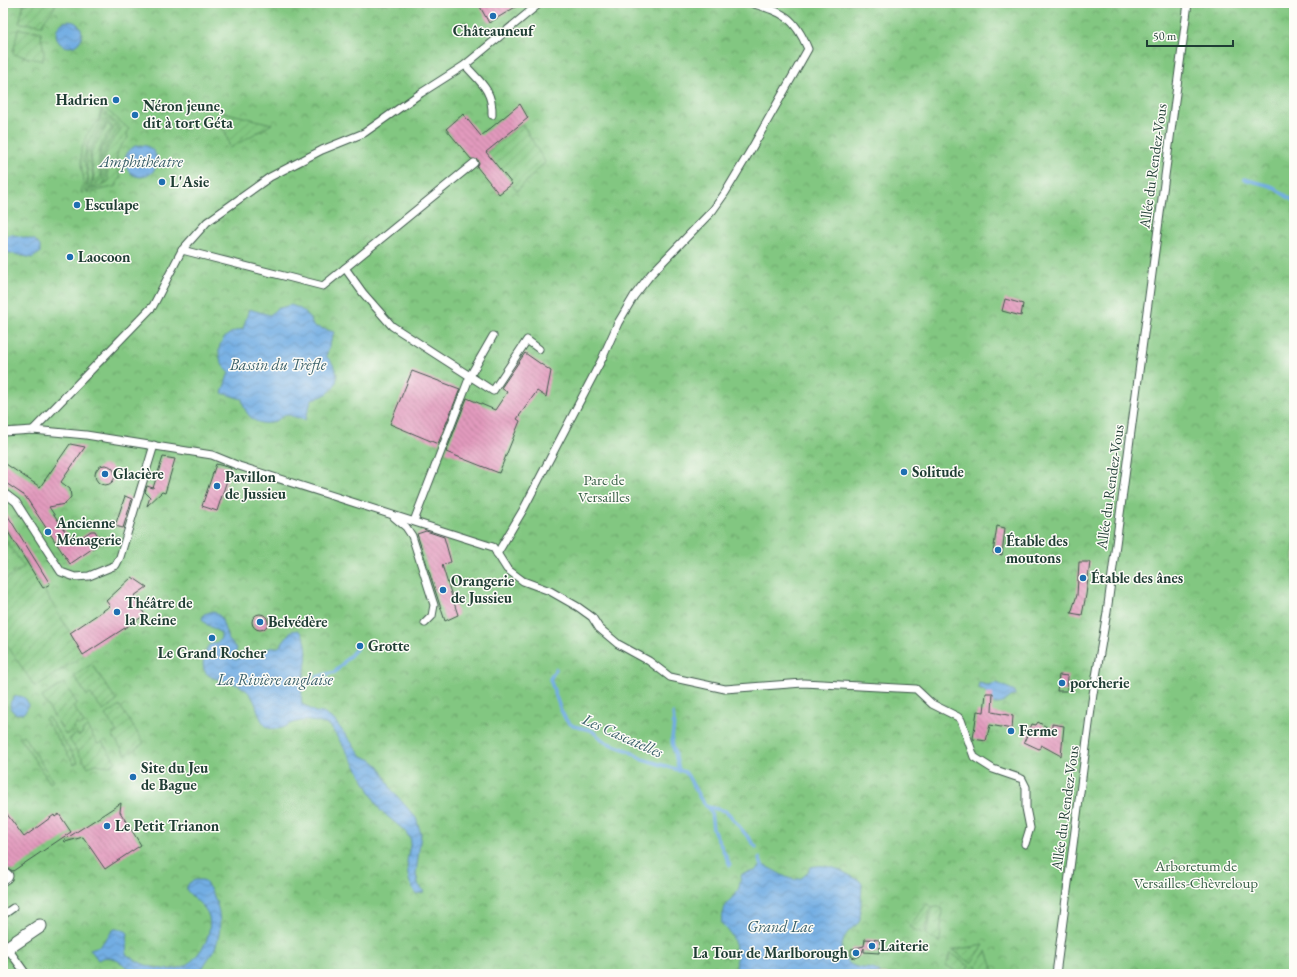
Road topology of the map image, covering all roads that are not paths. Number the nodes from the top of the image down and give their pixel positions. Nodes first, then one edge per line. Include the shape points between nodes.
1 (540, 3) edge
2 (751, 3) edge
3 (1188, 3) edge
4 (465, 65) junction
5 (492, 115) dead end
6 (474, 163) dead end
7 (182, 250) junction
8 (345, 268) junction
9 (493, 336) dead end
10 (539, 349) dead end
11 (470, 376) junction
12 (33, 430) junction
13 (3, 432) edge
14 (154, 445) junction
15 (3, 492) edge
16 (390, 513) junction
17 (414, 521) junction
18 (498, 554) junction
19 (425, 623) dead end
20 (1025, 844) dead end
21 (13, 908) dead end
22 (3, 915) edge
23 (40, 926) dead end
24 (4, 947) edge
25 (26, 974) edge
26 (1056, 974) edge

1 - 4 lane
2 - 18 lane via 791,20 800,29 808,49 752,148 713,210 651,274 634,296
3 - 26 lane, Allée du Rendez-Vous
4 - 5 lane via 487,89 492,103
4 - 7 lane via 364,133 322,150 264,181 207,222
6 - 8 lane
7 - 8 lane via 323,286
7 - 12 lane via 153,306
8 - 11 lane via 387,321
9 - 11 lane
10 - 11 lane via 527,340 493,391
11 - 17 lane
12 - 13 lane
12 - 14 lane
14 - 15 lane via 120,557 116,565 102,572 75,577 61,572 16,502
14 - 16 lane via 212,455 238,466
16 - 17 lane
16 - 19 lane via 406,526 412,536 432,598 432,616
17 - 18 lane via 493,547
18 - 20 lane via 506,569 524,581 550,591 578,607 592,617 599,628 618,644 649,661 670,677 725,689 803,683 916,689 928,701 961,720 974,757 993,769 1022,779 1026,787 1026,816 1030,828
21 - 22 lane
23 - 24 street
24 - 25 lane

